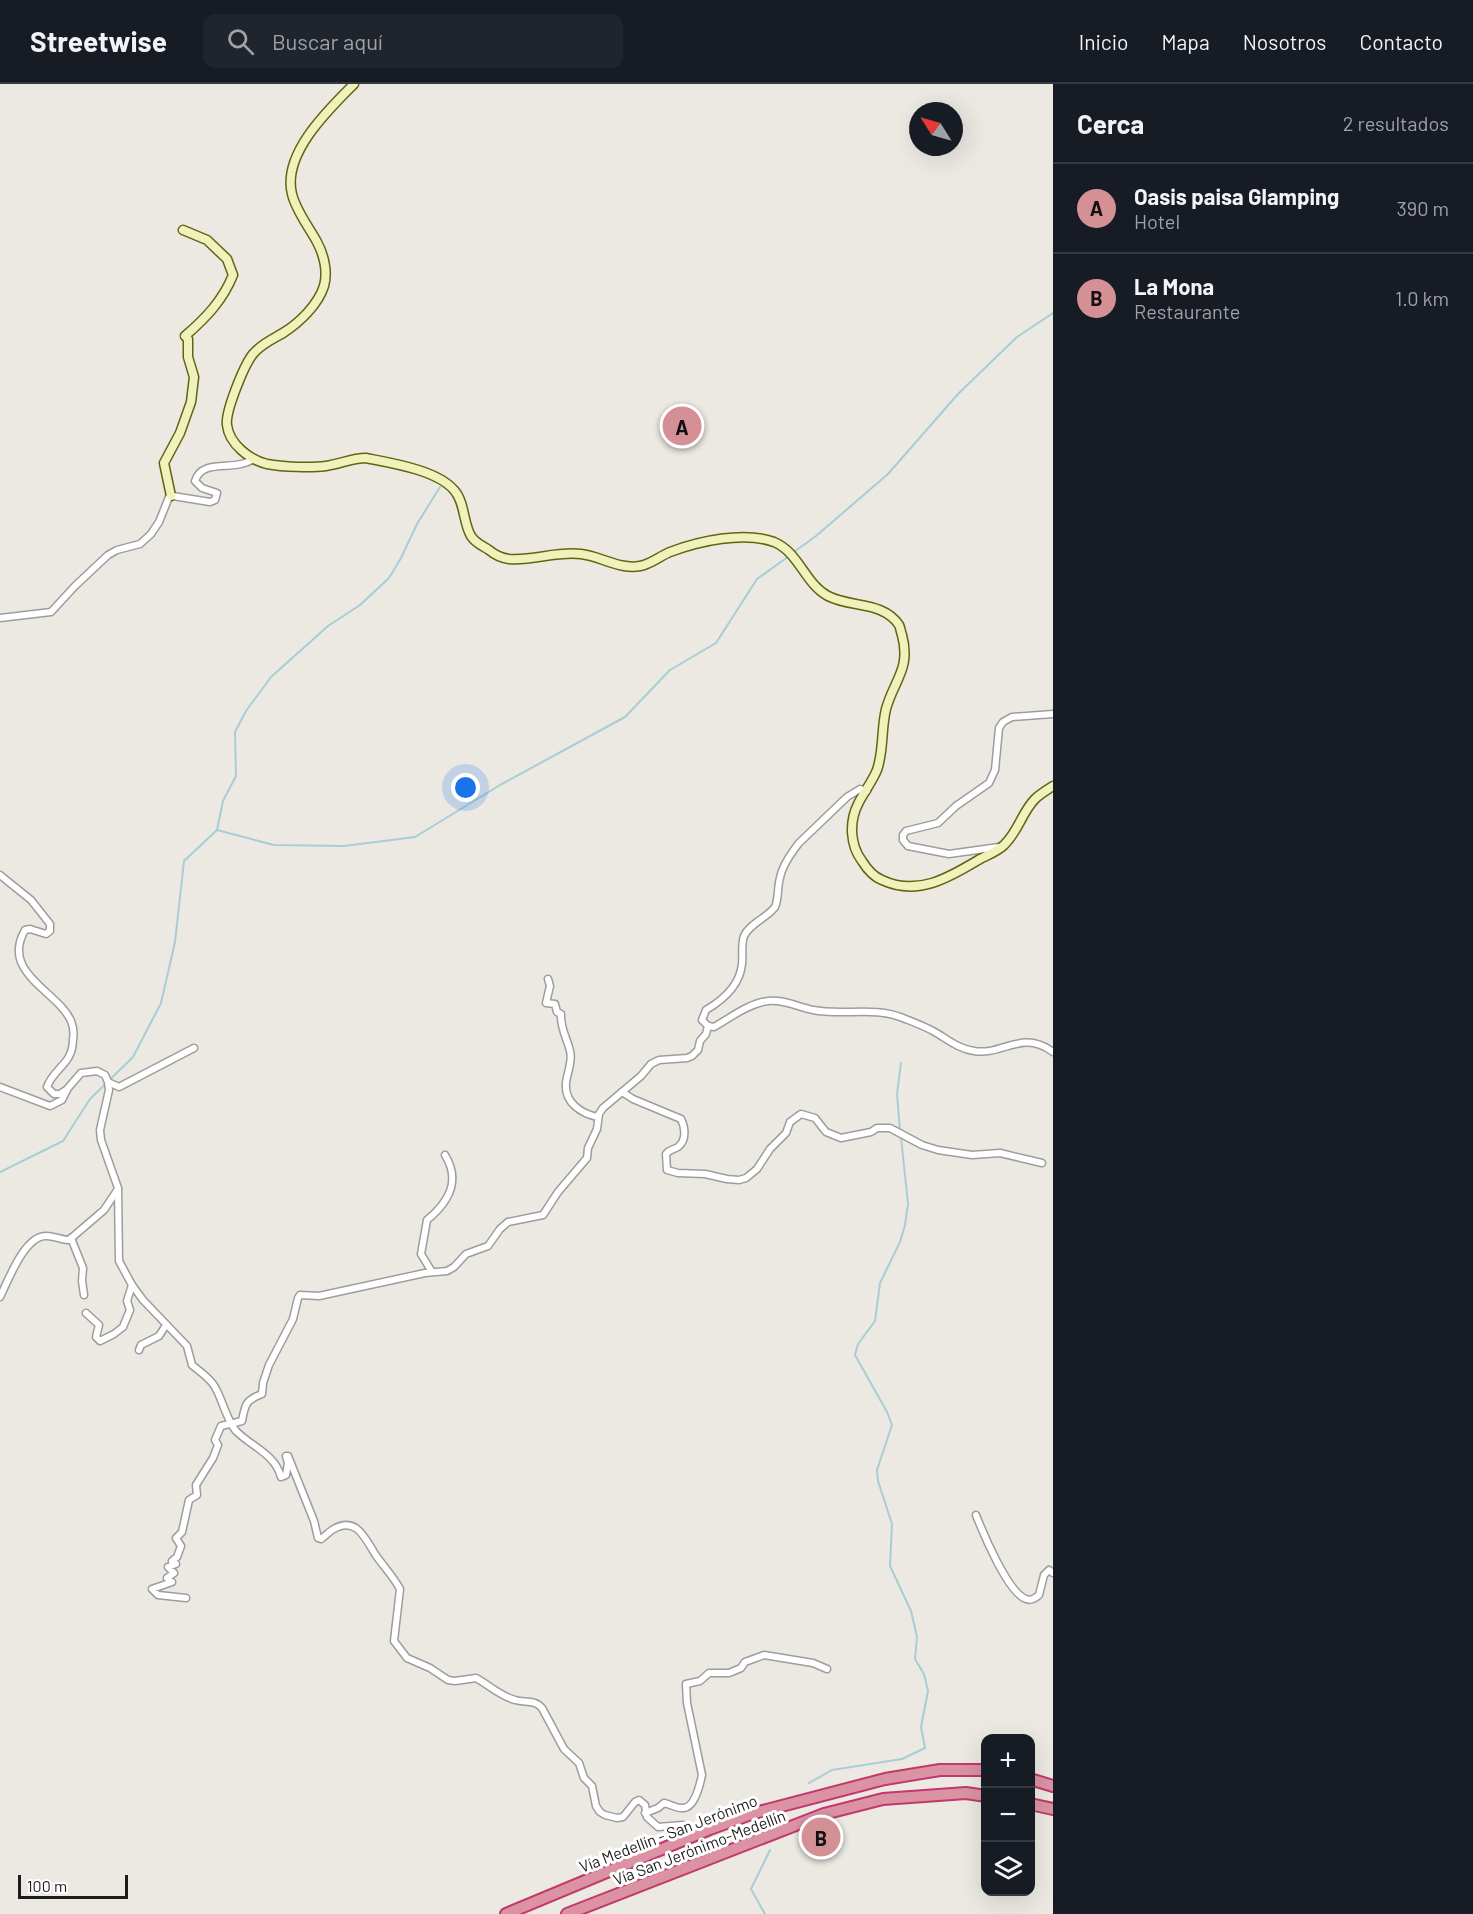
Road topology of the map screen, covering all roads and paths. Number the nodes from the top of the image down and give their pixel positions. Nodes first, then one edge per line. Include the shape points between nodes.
1 (354, 84) edge
2 (183, 230) dead end
3 (255, 459) junction
4 (171, 496) junction
5 (0, 618) edge
6 (1053, 714) edge
7 (1053, 786) edge
8 (867, 791) junction
9 (1004, 846) junction
10 (0, 875) edge
11 (549, 980) dead end
12 (708, 1026) junction
13 (194, 1048) dead end
14 (1053, 1052) edge
15 (108, 1082) junction
16 (0, 1087) edge
17 (66, 1090) junction
18 (622, 1092) junction
19 (598, 1117) junction
20 (445, 1155) dead end
21 (1042, 1163) dead end
22 (118, 1188) junction
23 (71, 1238) junction
24 (432, 1272) junction
25 (132, 1286) junction
26 (84, 1295) dead end
27 (0, 1297) edge
28 (86, 1313) dead end
29 (166, 1325) junction
30 (139, 1350) dead end
31 (231, 1423) junction
32 (976, 1515) dead end
33 (1053, 1574) edge
34 (186, 1598) dead end
35 (827, 1669) dead end
36 (981, 1770) edge
37 (1035, 1781) edge
38 (1053, 1786) edge
39 (981, 1795) edge
40 (1035, 1805) edge
41 (1053, 1809) edge
42 (645, 1813) junction
43 (687, 1827) dead end
44 (506, 1914) edge
45 (567, 1914) edge

1 - 3 main road via 314,128 292,170 292,196 320,248 326,267 325,284 317,301 296,323 254,353 243,370 226,425 237,445
2 - 4 main road via 207,240 226,259 233,275 206,318 185,336 194,377 191,402 164,463
3 - 4 street via 240,465 213,466 196,476 197,484 216,493 212,501
3 - 8 main road via 267,464 327,466 366,458 432,476 456,492 472,538 504,558 580,554 642,566 709,541 746,538 776,543 792,555 819,591 839,600 877,608 899,625 905,662 887,707 880,758
4 - 5 street via 151,534 140,544 108,555 51,612
6 - 9 street via 1012,717 1003,722 989,783 938,823 906,831 903,840 908,846 949,854
7 - 9 main road via 1033,800
8 - 9 main road via 852,822 852,838 855,852 880,880 919,887 939,882
8 - 12 street via 860,789 847,797 793,850 779,878 775,907 744,937 740,975 722,1000 703,1015
10 - 17 street via 32,900 50,924 46,934 25,930 14,954 22,974 72,1022 74,1041 70,1055 47,1087 56,1094
11 - 19 street via 546,1003 555,1004 561,1014 570,1051 566,1088 579,1110
12 - 14 street via 714,1027 767,1001 779,1001 834,1013 881,1011 977,1052 1031,1042
12 - 18 street via 692,1056 651,1064
13 - 15 street via 120,1087
15 - 17 street via 97,1071 81,1073
15 - 22 street via 100,1130
16 - 17 street via 50,1106 62,1100
18 - 19 street
18 - 21 street via 681,1119 683,1141 666,1154 668,1170 678,1173 746,1178 786,1133 790,1122 801,1114 815,1118 826,1132 841,1138 890,1128 938,1150 972,1155 1000,1153
19 - 24 street via 587,1158 543,1215 508,1222 488,1246 466,1254 447,1271
20 - 24 street via 453,1178 449,1195 439,1211 427,1220 421,1254
22 - 23 street via 104,1210
22 - 25 street via 119,1261
23 - 26 street via 83,1268
23 - 27 street via 47,1235 31,1242
24 - 31 street via 319,1296 300,1295 293,1319 269,1365 262,1394 247,1403 242,1421
25 - 28 street via 123,1327 114,1334 100,1341 96,1337 99,1325
25 - 29 street
29 - 30 street via 159,1336
29 - 31 street via 187,1346 192,1365 212,1383
31 - 34 street via 221,1426 213,1458 196,1485 197,1495 189,1500 182,1532 176,1538 182,1546 172,1560 176,1564 168,1567 174,1572 167,1578 172,1582 152,1588 158,1594
31 - 42 street via 275,1462 281,1477 286,1475 288,1456 320,1539 332,1530 348,1526 355,1527 368,1540 400,1589 394,1641 407,1658 448,1680 476,1677 515,1700 538,1703 564,1749 579,1763 600,1812 622,1817 639,1800 645,1805
32 - 33 street via 998,1564 1018,1593 1033,1600 1039,1595 1046,1571
35 - 42 street via 764,1655 729,1673 709,1673 700,1681 686,1684 702,1775 700,1785 687,1807 664,1803
36 - 44 highway, Vía Medellín - San Jerónimo via 940,1770 885,1779 751,1814
37 - 38 highway
39 - 45 highway, Vía San Jerónimo-Medellín via 883,1799 824,1814
40 - 41 highway
42 - 43 street via 658,1827

